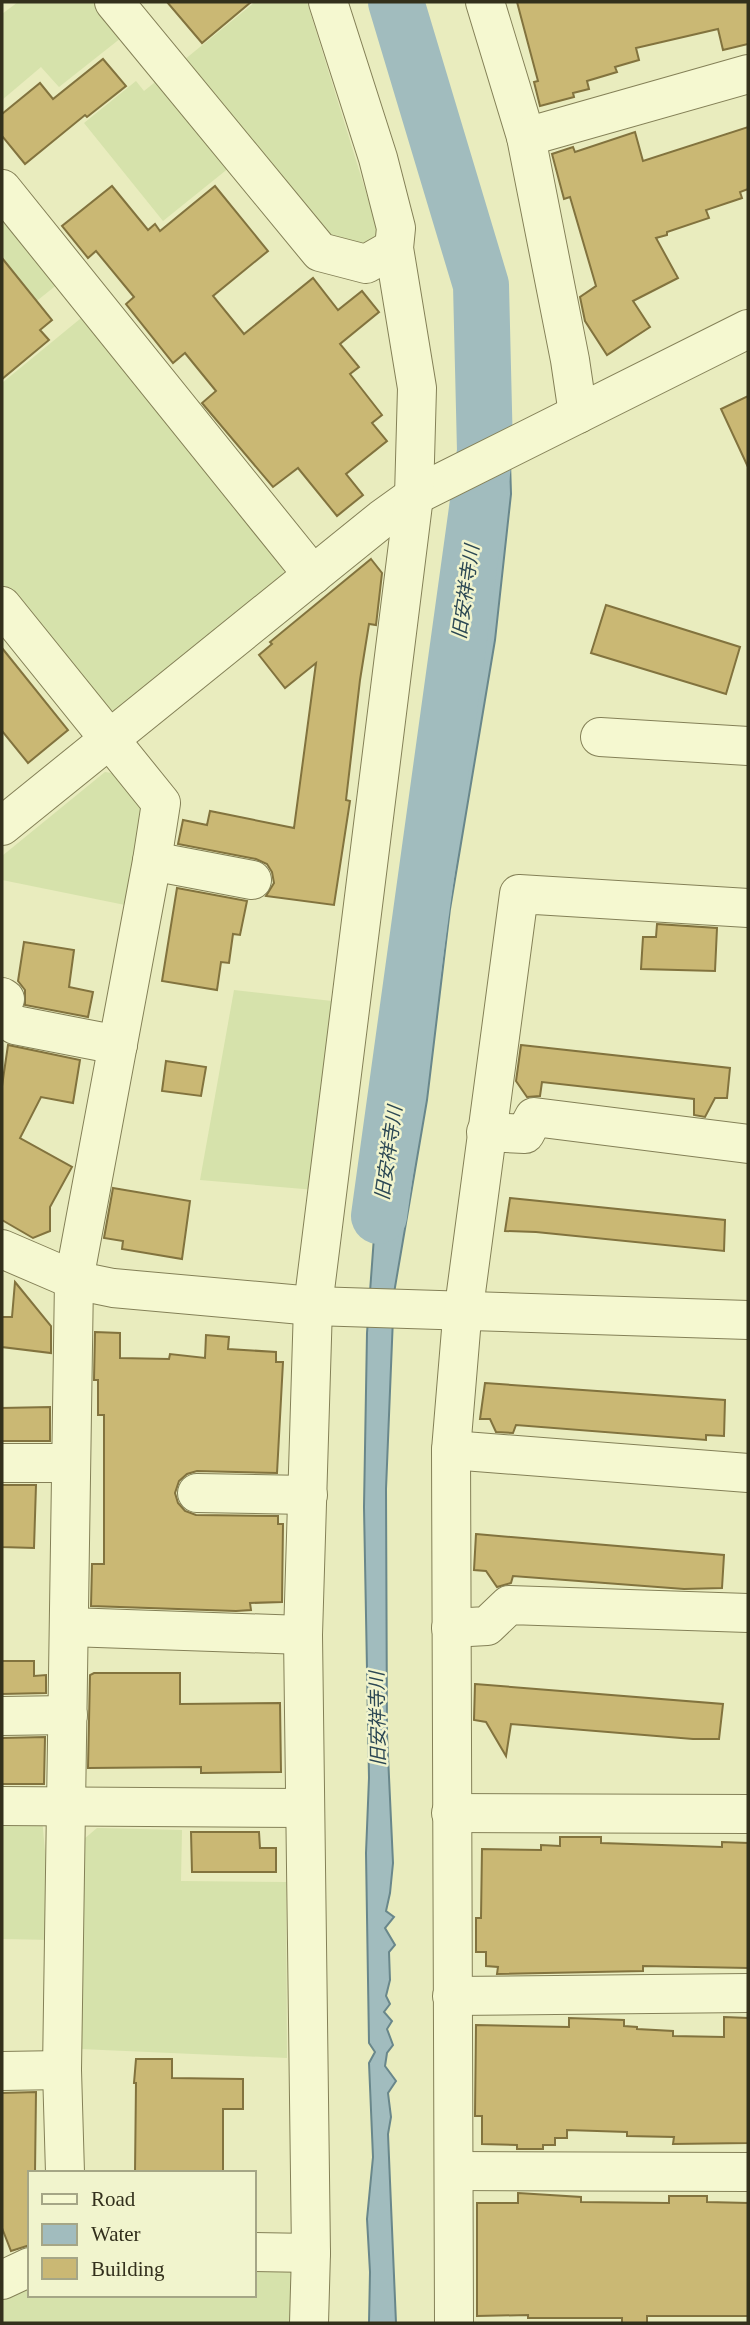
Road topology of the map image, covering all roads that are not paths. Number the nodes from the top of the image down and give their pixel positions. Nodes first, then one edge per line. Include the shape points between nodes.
1 (114, 2) edge
2 (328, 2) edge
3 (485, 2) edge
4 (748, 74) edge
5 (526, 137) junction
6 (4, 196) edge
7 (394, 248) junction
8 (748, 328) edge
9 (578, 414) junction
10 (414, 496) junction
11 (313, 575) junction
12 (2, 606) edge
13 (600, 737) dead end
14 (109, 739) junction
15 (748, 746) edge
16 (2, 826) edge
17 (152, 861) junction
18 (252, 880) dead end
19 (748, 908) edge
20 (7, 1007) edge
21 (118, 1045) junction
22 (486, 1132) junction
23 (748, 1144) edge
24 (2, 1249) edge
25 (74, 1280) junction
26 (313, 1306) junction
27 (452, 1310) junction
28 (748, 1320) edge
29 (451, 1450) junction
30 (2, 1463) edge
31 (71, 1463) junction
32 (748, 1473) edge
33 (197, 1493) dead end
34 (308, 1495) junction
35 (748, 1613) edge
36 (69, 1627) junction
37 (451, 1628) junction
38 (303, 1635) junction
39 (68, 1715) junction
40 (2, 1716) edge
41 (2, 1806) edge
42 (66, 1807) junction
43 (305, 1808) junction
44 (452, 1813) junction
45 (748, 1814) edge
46 (748, 1993) edge
47 (452, 1996) junction
48 (62, 2070) junction
49 (2, 2071) edge
50 (65, 2171) edge
51 (454, 2171) junction
52 (748, 2172) edge
53 (256, 2252) edge
54 (311, 2253) junction
55 (28, 2268) edge
56 (2, 2280) edge
57 (309, 2323) edge
58 (454, 2323) edge

1 - 7 street via 320,252 366,264
2 - 7 street via 390,205 396,228
3 - 5 street
4 - 5 street
5 - 9 street
6 - 11 street
7 - 10 street via 417,388
8 - 9 street
9 - 10 street
10 - 11 street
10 - 26 street
11 - 14 street
12 - 14 street
13 - 15 street
14 - 16 street
14 - 17 street via 161,803
17 - 18 street
17 - 21 street
19 - 22 street via 519,894
20 - 21 street
21 - 25 street
22 - 23 street via 525,1133 534,1117
22 - 27 street
24 - 25 street
25 - 26 street via 114,1288
25 - 31 street
26 - 27 street
26 - 34 street
27 - 28 street
27 - 29 street
29 - 32 street
29 - 37 street
30 - 31 street
31 - 36 street
33 - 34 street
34 - 38 street
35 - 37 street via 509,1605 487,1626
36 - 38 street
36 - 39 street
37 - 44 street
38 - 43 street
39 - 40 street
39 - 42 street
41 - 42 street
42 - 43 street
42 - 48 street
43 - 54 street
44 - 45 street
44 - 47 street
46 - 47 street
47 - 51 street
48 - 49 street
48 - 50 street
51 - 52 street
51 - 58 street
53 - 54 street
54 - 57 street
55 - 56 street

